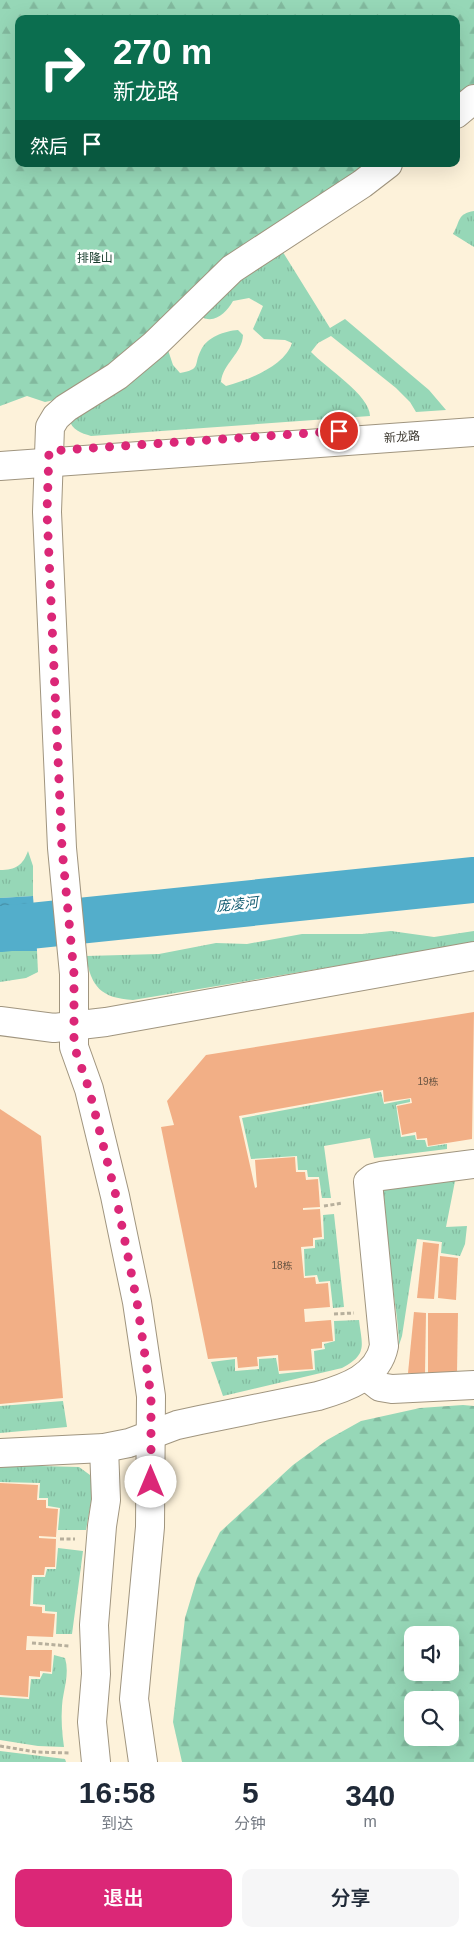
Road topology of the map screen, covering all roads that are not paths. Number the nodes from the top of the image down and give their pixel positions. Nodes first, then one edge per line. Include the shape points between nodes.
1 (474, 99) edge
2 (460, 111) edge
3 (384, 167) edge
4 (474, 422) edge
5 (474, 432) edge
6 (0, 454) edge
7 (49, 456) junction
8 (0, 466) edge
9 (474, 956) edge
10 (0, 1021) edge
11 (74, 1025) junction
12 (474, 1164) edge
13 (366, 1376) junction
14 (474, 1385) edge
15 (151, 1435) junction
16 (104, 1448) junction
17 (0, 1453) edge
18 (86, 1758) edge
19 (143, 1762) edge

1 - 2 street
3 - 7 street via 232,269 140,358 66,408 50,427
4 - 7 street, 新龙路
5 - 7 street, 新龙路
6 - 7 street, 新龙路
7 - 8 street, 新龙路
7 - 11 street via 47,512 62,848 74,974
9 - 11 street via 153,1014
10 - 11 street via 54,1028
11 - 15 street via 74,1046 89,1089 116,1196 137,1302 151,1396
12 - 13 street via 382,1176 368,1182 384,1346 382,1356
13 - 14 street via 380,1387 392,1390
13 - 15 street via 318,1396 200,1420
15 - 16 street
15 - 19 street via 150,1527 134,1699
16 - 17 street
16 - 18 street via 106,1500 95,1609 93,1746

